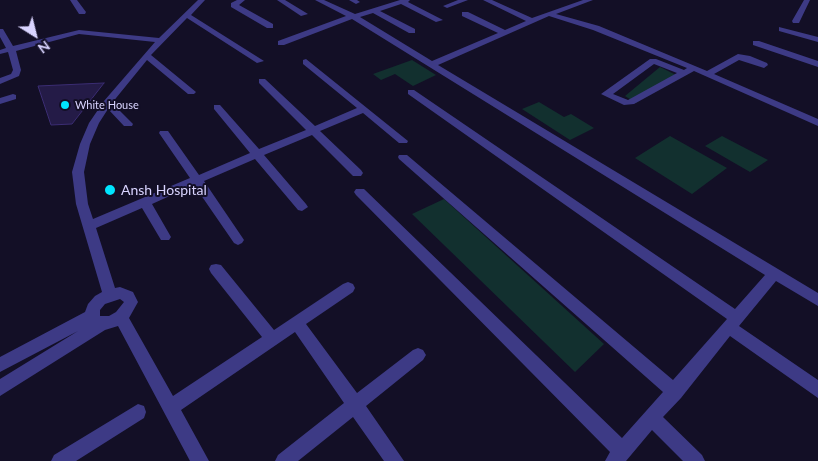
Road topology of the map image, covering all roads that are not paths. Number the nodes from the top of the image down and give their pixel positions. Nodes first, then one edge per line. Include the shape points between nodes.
1 (73, 0) edge
2 (202, 0) edge
3 (242, 0) edge
4 (280, 0) edge
5 (318, 0) edge
6 (465, 0) edge
7 (486, 0) edge
8 (590, 0) edge
9 (807, 0) edge
10 (404, 1) edge
11 (447, 6) dead end
12 (375, 10) junction
13 (82, 12) dead end
14 (304, 14) dead end
15 (465, 14) dead end
16 (548, 14) junction
17 (187, 15) junction
18 (353, 17) junction
19 (439, 20) dead end
20 (532, 21) junction
21 (796, 21) dead end
22 (270, 26) dead end
23 (782, 29) dead end
24 (0, 31) edge
25 (412, 31) dead end
26 (505, 33) junction
27 (159, 40) junction
28 (818, 40) edge
29 (281, 42) dead end
30 (756, 43) dead end
31 (11, 49) junction
32 (0, 52) edge
33 (146, 55) junction
34 (260, 61) dead end
35 (306, 62) dead end
36 (764, 64) dead end
37 (818, 64) edge
38 (430, 65) junction
39 (694, 68) junction
40 (684, 73) junction
41 (707, 74) junction
42 (0, 81) edge
43 (262, 81) dead end
44 (191, 92) dead end
45 (411, 92) dead end
46 (12, 97) dead end
47 (0, 101) edge
48 (108, 103) junction
49 (218, 107) dead end
50 (364, 109) junction
51 (818, 123) edge
52 (128, 124) dead end
53 (314, 131) junction
54 (164, 133) dead end
55 (404, 140) dead end
56 (258, 154) junction
57 (403, 157) dead end
58 (357, 173) dead end
59 (197, 181) junction
60 (360, 192) dead end
61 (145, 203) junction
62 (302, 207) dead end
63 (88, 226) junction
64 (165, 237) dead end
65 (238, 240) dead end
66 (216, 269) dead end
67 (775, 273) junction
68 (348, 288) dead end
69 (110, 295) junction
70 (818, 300) edge
71 (122, 317) junction
72 (97, 320) junction
73 (296, 322) junction
74 (733, 323) junction
75 (272, 339) junction
76 (418, 355) dead end
77 (0, 365) edge
78 (0, 388) edge
79 (818, 390) edge
80 (675, 392) junction
81 (355, 403) junction
82 (171, 407) junction
83 (138, 412) dead end
84 (652, 418) junction
85 (618, 456) edge
86 (60, 461) edge
87 (200, 461) edge
88 (284, 461) edge
89 (395, 461) edge
90 (696, 461) edge

1 - 13 street
2 - 17 street
3 - 22 street via 234,5
4 - 14 street
5 - 18 street
6 - 11 street
7 - 20 street
8 - 16 street
9 - 21 street
10 - 12 street
10 - 19 street
12 - 18 street
12 - 25 street
15 - 26 street
16 - 20 street
16 - 39 street via 596,28
17 - 27 street
17 - 34 street
18 - 29 street
18 - 38 street
20 - 26 street
23 - 28 street
24 - 31 street
26 - 38 street
27 - 31 street via 80,32
27 - 33 street
30 - 37 street
31 - 32 street
31 - 42 street via 17,73
33 - 44 street
33 - 48 street
35 - 50 street
36 - 41 street via 738,57
38 - 67 street
39 - 40 street
39 - 41 street
40 - 40 street via 628,104 606,94 653,61
41 - 51 street
43 - 53 street
45 - 74 street
46 - 47 street
48 - 52 street
48 - 63 street via 85,144 78,172
49 - 56 street
50 - 53 street
50 - 55 street
53 - 56 street
53 - 58 street
54 - 59 street
56 - 59 street
56 - 62 street
57 - 80 street
59 - 61 street
59 - 65 street
60 - 85 street
61 - 63 street
61 - 64 street
63 - 69 street
66 - 75 street
67 - 70 street
67 - 74 street
68 - 73 street
69 - 71 street via 120,293 128,296 131,302
69 - 72 street via 93,308
71 - 72 street
71 - 82 street
72 - 77 street
72 - 78 street
73 - 75 street
73 - 81 street
74 - 79 street
74 - 80 street
75 - 82 street
76 - 81 street
80 - 84 street
81 - 88 street
81 - 89 street
82 - 87 street
83 - 86 street
84 - 85 street
84 - 90 street

